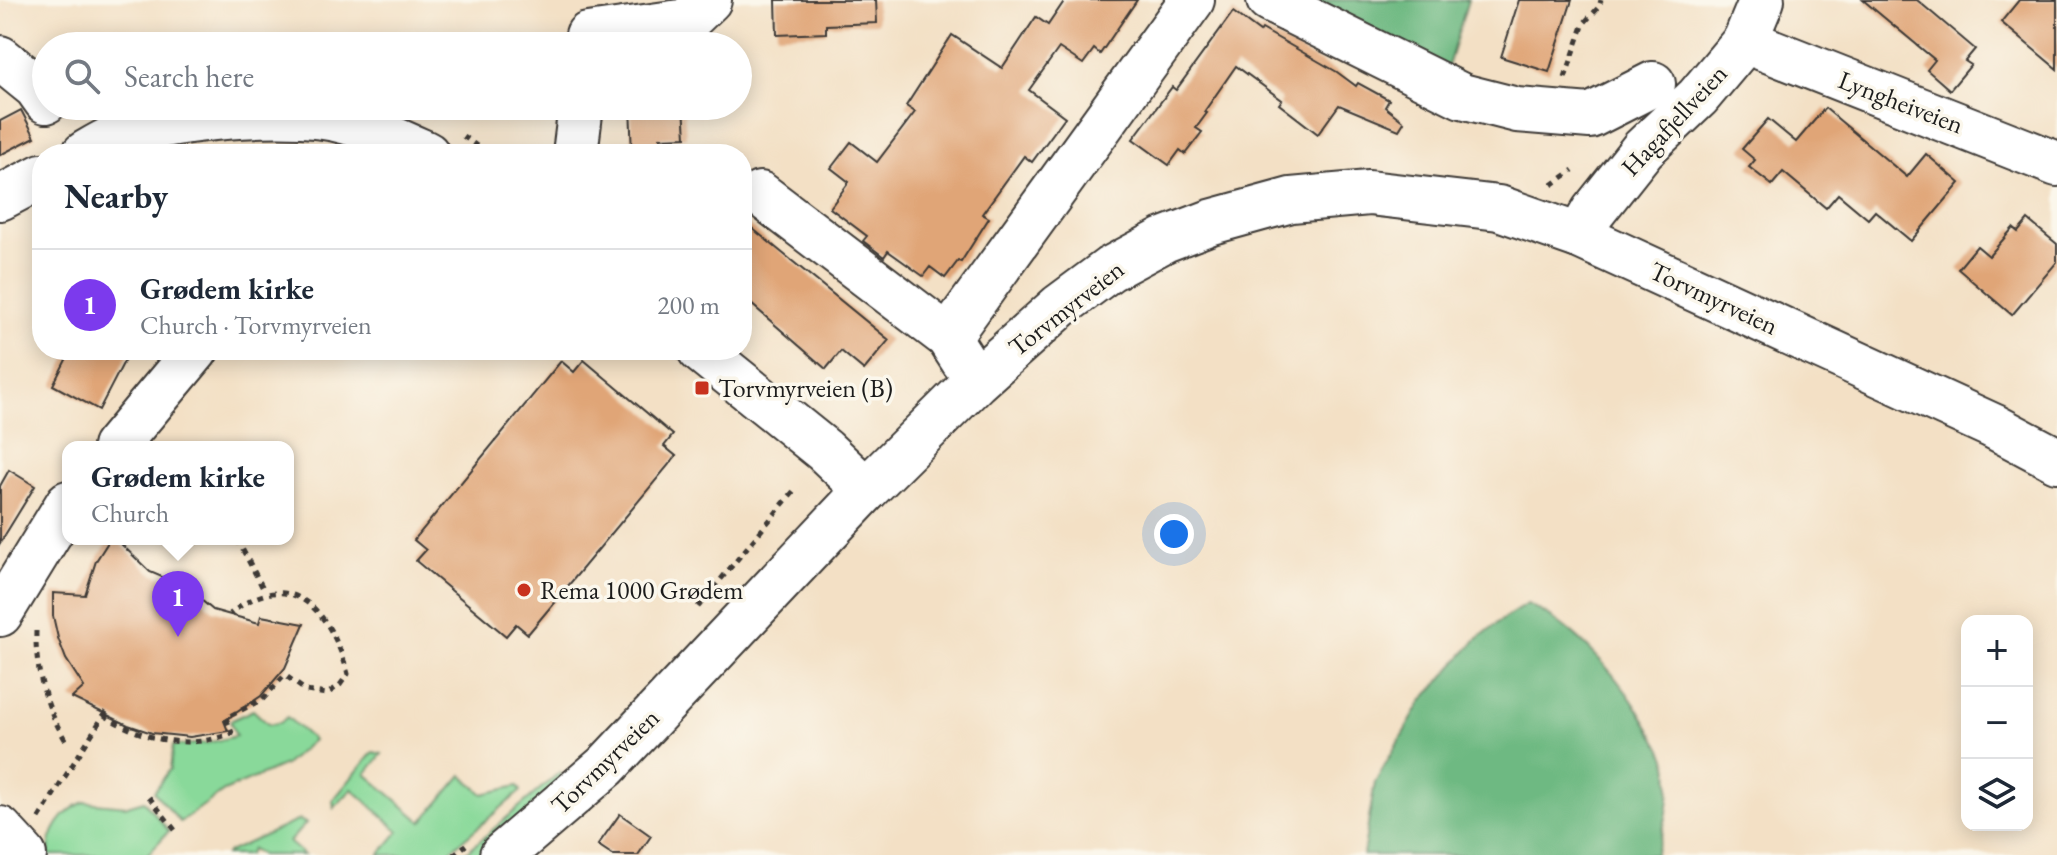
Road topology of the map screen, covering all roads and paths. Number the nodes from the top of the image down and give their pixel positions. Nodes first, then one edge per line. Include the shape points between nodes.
1 (709, 0) edge
2 (1192, 0) edge
3 (1269, 0) edge
4 (1601, 0) edge
5 (1762, 0) edge
6 (587, 27) edge
7 (1745, 41) junction
8 (0, 58) edge
9 (32, 84) edge
10 (1653, 84) dead end
11 (1554, 113) junction
12 (57, 120) edge
13 (211, 120) edge
14 (335, 120) edge
15 (579, 120) edge
16 (67, 144) edge
17 (102, 144) edge
18 (405, 144) edge
19 (576, 144) edge
20 (2057, 164) edge
21 (32, 181) edge
22 (760, 194) dead end
23 (0, 198) edge
24 (1579, 236) junction
25 (948, 337) junction
26 (188, 360) edge
27 (712, 360) edge
28 (976, 381) junction
29 (120, 441) edge
30 (2057, 460) edge
31 (866, 490) junction
32 (62, 517) edge
33 (240, 545) edge
34 (265, 592) junction
35 (230, 614) dead end
36 (18, 619) edge
37 (66, 741) dead end
38 (149, 797) dead end
39 (175, 830) dead end
40 (14, 845) edge
41 (502, 855) edge

1 - 6 street via 687,21
2 - 25 street
3 - 11 street via 1462,96
4 - 11 path via 1584,23
5 - 7 street, Hagafjellveien
7 - 20 street, Lyngheiveien
7 - 24 street, Hagafjellveien via 1698,97 1643,149
8 - 9 street
10 - 11 street via 1590,116
12 - 16 street
13 - 17 street via 115,137
14 - 18 street
15 - 19 street
21 - 23 street
22 - 25 street
24 - 28 street, Torvmyrveien via 1499,208 1434,199 1369,193 1291,200 1211,222 1110,269
24 - 30 street, Torvmyrveien
25 - 28 street
26 - 29 street
27 - 31 street
28 - 31 street, Torvmyrveien
31 - 41 street, Torvmyrveien via 606,766
32 - 36 street
33 - 34 path
34 - 35 path
34 - 40 path via 297,597 330,626 348,674 340,685 316,694 285,675 263,699 226,718 232,733 198,742 137,734 106,713
36 - 37 path
38 - 39 path

